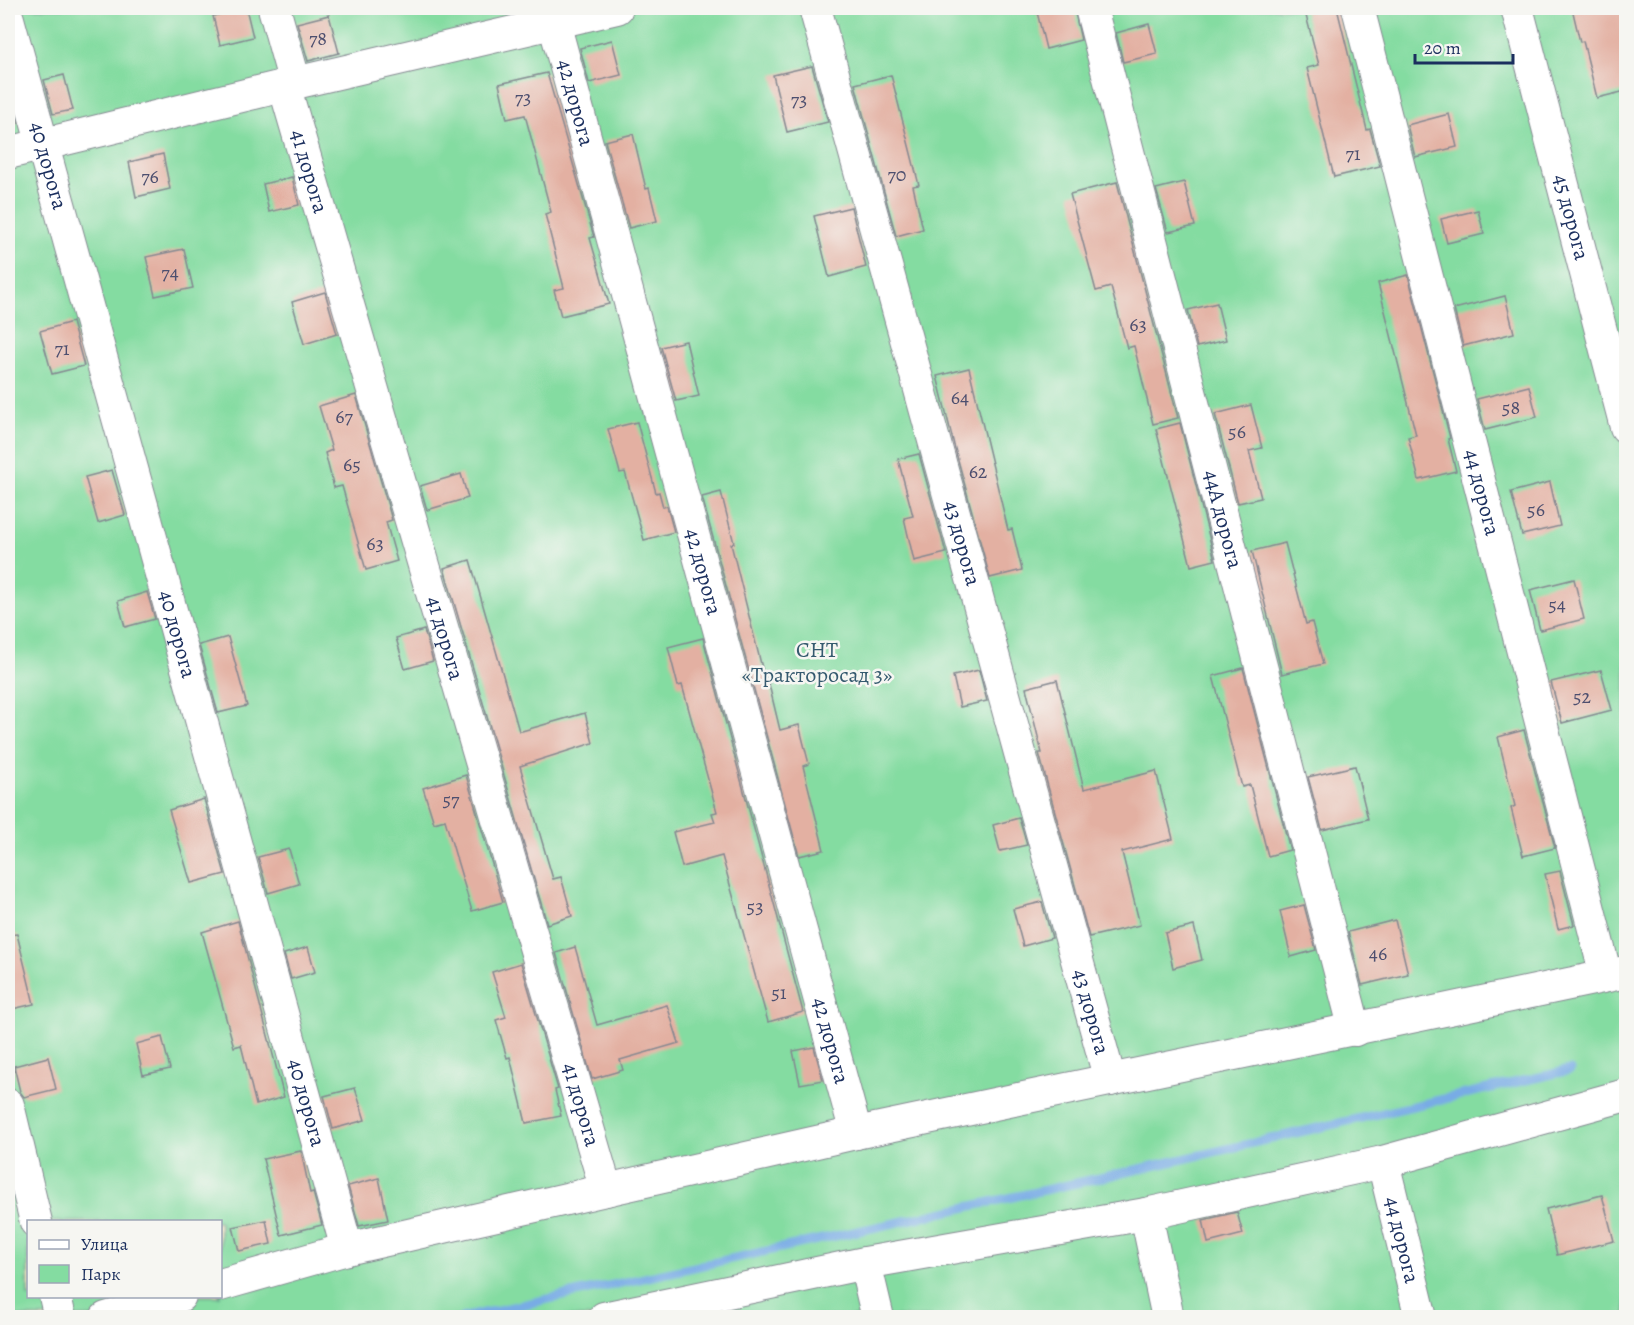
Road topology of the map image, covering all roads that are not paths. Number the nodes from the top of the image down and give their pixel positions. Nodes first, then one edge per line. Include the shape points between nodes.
1 (274, 8) edge
2 (617, 8) edge
3 (815, 8) edge
4 (1091, 8) edge
5 (1358, 8) edge
6 (1517, 8) edge
7 (552, 15) edge
8 (8, 19) edge
9 (289, 84) junction
10 (42, 145) junction
11 (8, 153) edge
12 (1626, 427) edge
13 (1616, 974) edge
14 (1355, 1030) junction
15 (1110, 1080) junction
16 (1626, 1095) edge
17 (8, 1105) edge
18 (856, 1133) junction
19 (1383, 1162) junction
20 (606, 1190) junction
21 (1146, 1214) junction
22 (36, 1220) edge
23 (347, 1250) junction
24 (865, 1263) junction
25 (222, 1284) edge
26 (55, 1298) edge
27 (173, 1298) edge
28 (614, 1316) edge
29 (60, 1317) edge
30 (106, 1317) edge
31 (878, 1317) edge
32 (1168, 1317) edge
33 (1421, 1317) edge

1 - 9 street, 41 дорога
2 - 7 street
3 - 15 street, 43 дорога
4 - 14 street, 44А дорога
5 - 13 street, 44 дорога
6 - 12 street, 45 дорога
7 - 9 street
7 - 18 street, 42 дорога
8 - 10 street, 40 дорога
9 - 10 street
9 - 20 street, 41 дорога
10 - 11 street
10 - 23 street, 40 дорога
13 - 14 street
14 - 15 street
15 - 18 street
16 - 19 street
17 - 22 street
18 - 20 street
19 - 21 street
19 - 33 street, 44 дорога
20 - 23 street
21 - 24 street
21 - 32 street
23 - 25 street
24 - 28 street
24 - 31 street
26 - 29 street
27 - 30 street

